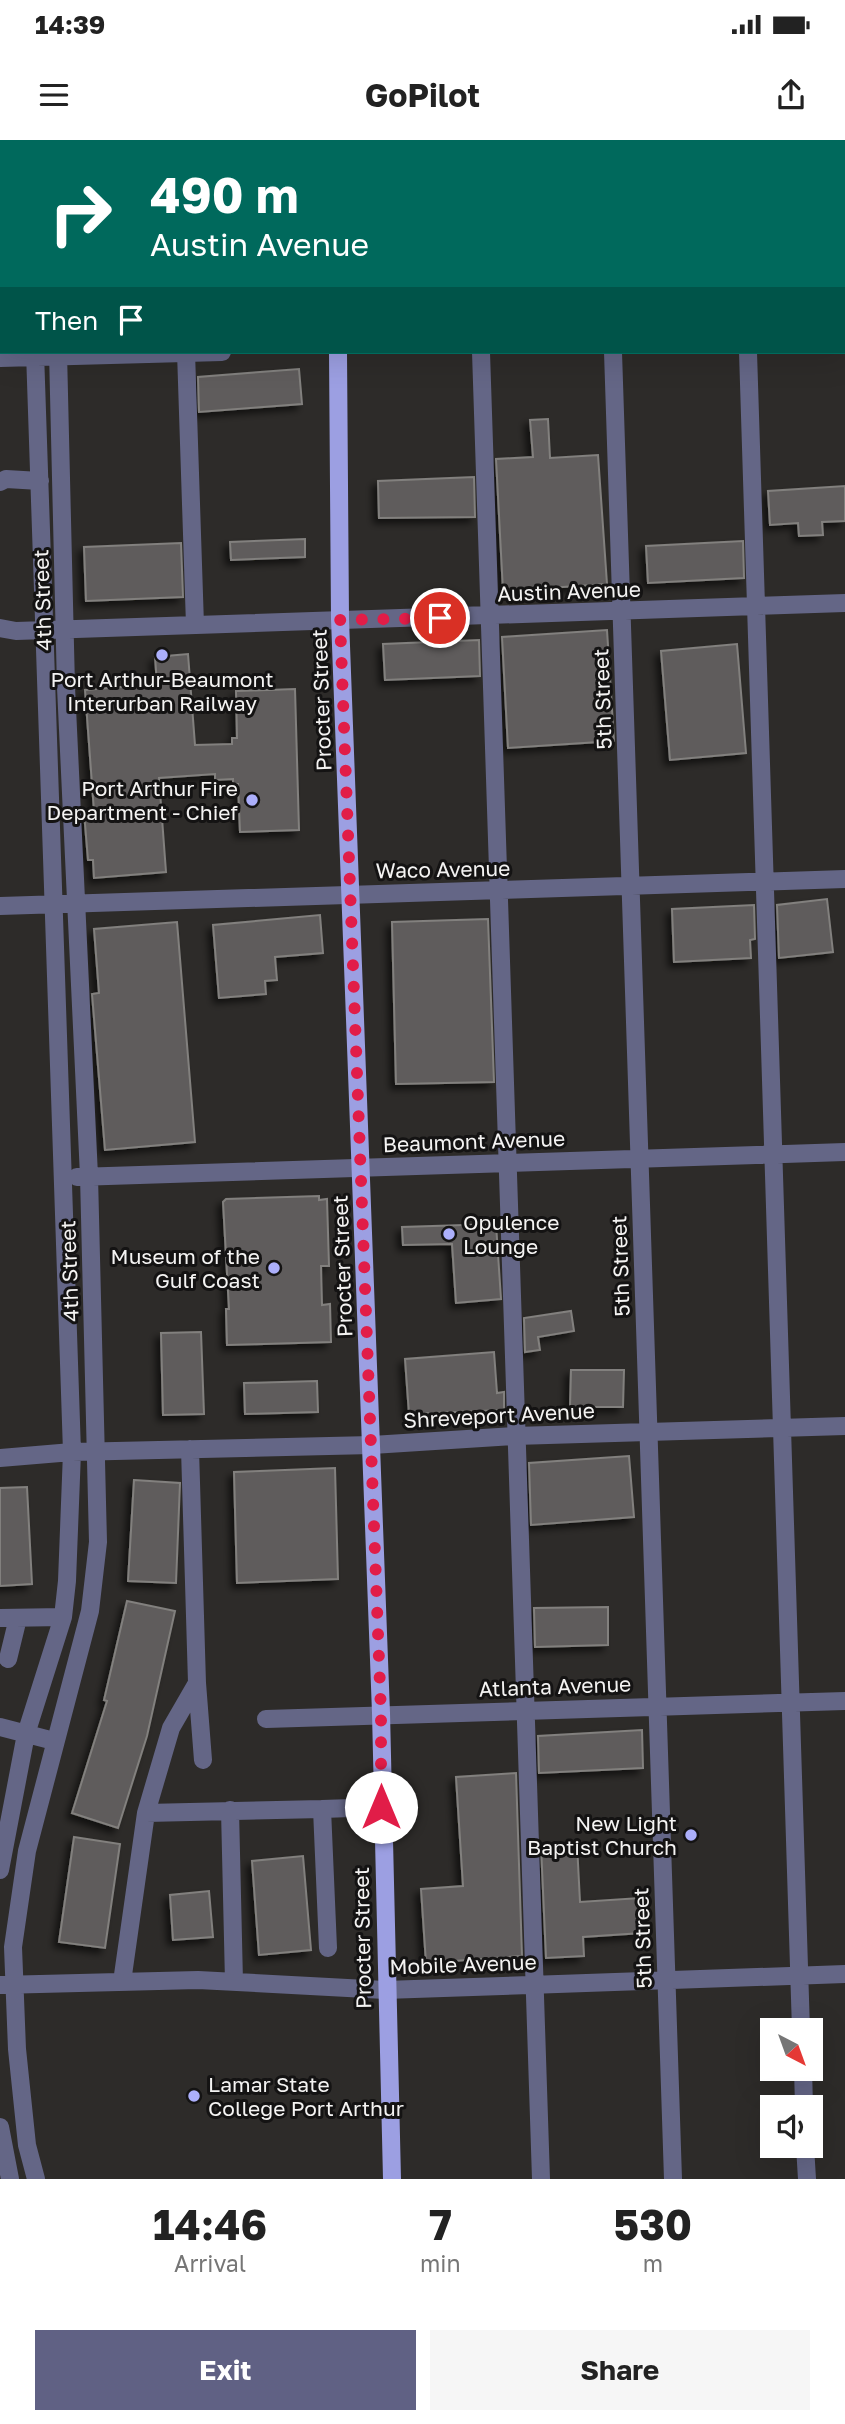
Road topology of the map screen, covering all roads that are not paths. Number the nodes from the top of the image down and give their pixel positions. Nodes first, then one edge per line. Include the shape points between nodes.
1 (35, 354) edge
2 (58, 354) edge
3 (186, 354) edge
4 (338, 354) edge
5 (481, 354) edge
6 (613, 354) edge
7 (748, 354) edge
8 (0, 358) edge
9 (40, 481) junction
10 (0, 482) edge
11 (845, 603) edge
12 (756, 607) junction
13 (621, 612) junction
14 (491, 617) junction
15 (340, 620) junction
16 (195, 625) junction
17 (0, 628) edge
18 (66, 628) junction
19 (43, 629) junction
20 (845, 879) edge
21 (765, 882) junction
22 (630, 887) junction
23 (500, 891) junction
24 (352, 894) junction
25 (53, 903) junction
26 (76, 903) junction
27 (0, 906) edge
28 (845, 1152) edge
29 (772, 1154) junction
30 (640, 1158) junction
31 (506, 1163) junction
32 (361, 1167) junction
33 (89, 1176) junction
34 (63, 1177) junction
35 (845, 1426) edge
36 (782, 1428) junction
37 (648, 1431) junction
38 (515, 1436) junction
39 (372, 1445) junction
40 (190, 1449) junction
41 (97, 1451) junction
42 (72, 1452) junction
43 (0, 1458) edge
44 (63, 1617) junction
45 (9, 1618) edge
46 (8, 1659) dead end
47 (197, 1683) junction
48 (845, 1701) edge
49 (792, 1702) junction
50 (658, 1706) junction
51 (527, 1710) junction
52 (381, 1713) junction
53 (266, 1718) dead end
54 (0, 1728) edge
55 (26, 1734) junction
56 (54, 1741) junction
57 (203, 1760) dead end
58 (381, 1807) junction
59 (322, 1809) junction
60 (230, 1810) junction
61 (146, 1813) junction
62 (0, 1870) edge
63 (328, 1948) dead end
64 (845, 1974) edge
65 (800, 1976) junction
66 (667, 1980) junction
67 (122, 1982) junction
68 (234, 1982) junction
69 (7, 1984) edge
70 (535, 1984) junction
71 (386, 1990) junction
72 (802, 2018) edge
73 (0, 2127) edge
74 (806, 2158) edge
75 (10, 2179) edge
76 (36, 2179) edge
77 (392, 2179) edge
78 (541, 2179) edge
79 (673, 2179) edge
80 (807, 2179) edge

1 - 2 street
1 - 8 street
1 - 9 street, 4th Street
2 - 18 street, 4th Street
3 - 16 street
4 - 15 main road, Procter Street
5 - 14 street
6 - 13 street, 5th Street
7 - 12 street
9 - 10 street
9 - 19 street, 4th Street
11 - 12 street, Austin Avenue
12 - 13 street, Austin Avenue
12 - 21 street
13 - 14 street, Austin Avenue
13 - 22 street, 5th Street
14 - 15 street, Austin Avenue
14 - 23 street
15 - 16 street, Austin Avenue
15 - 24 main road, Procter Street
16 - 18 street, Austin Avenue
17 - 19 street, Austin Avenue
18 - 19 street, Austin Avenue
18 - 26 street, 4th Street
19 - 25 street, 4th Street
20 - 21 street, Waco Avenue
21 - 22 street, Waco Avenue
21 - 29 street
22 - 23 street, Waco Avenue
22 - 30 street, 5th Street
23 - 24 street, Waco Avenue
23 - 31 street
24 - 26 street, Waco Avenue
24 - 32 main road, Procter Street
25 - 26 street, Waco Avenue
25 - 27 street, Waco Avenue
25 - 34 street, 4th Street
26 - 33 street, 4th Street
28 - 29 street, Beaumont Avenue
29 - 30 street, Beaumont Avenue
29 - 36 street
30 - 31 street, Beaumont Avenue
30 - 37 street, 5th Street
31 - 32 street, Beaumont Avenue
31 - 38 street
32 - 33 street, Beaumont Avenue
32 - 39 main road, Procter Street
33 - 34 street, Beaumont Avenue
33 - 41 street, 4th Street
34 - 42 street, 4th Street
35 - 36 street, Shreveport Avenue
36 - 37 street, Shreveport Avenue
36 - 49 street
37 - 38 street, Shreveport Avenue
37 - 50 street, 5th Street
38 - 39 street, Shreveport Avenue
38 - 51 street
39 - 40 street, Shreveport Avenue
39 - 52 main road, Procter Street
40 - 41 street, Shreveport Avenue
40 - 47 street
41 - 42 street, Shreveport Avenue
41 - 56 street, 4th Street via 98,1542 90,1611
42 - 43 street, Shreveport Avenue
42 - 44 street, 4th Street
44 - 45 street
44 - 55 street, 4th Street
45 - 46 street
47 - 57 street
47 - 61 street via 171,1728
48 - 49 street, Atlanta Avenue
49 - 50 street, Atlanta Avenue
49 - 65 street
50 - 51 street, Atlanta Avenue
50 - 66 street, 5th Street
51 - 52 street, Atlanta Avenue
51 - 70 street
52 - 53 street, Atlanta Avenue
52 - 58 main road, Procter Street
54 - 55 street
55 - 56 street
55 - 62 street, 4th Street
56 - 69 street, 4th Street via 27,1852
58 - 59 street
58 - 71 main road, Procter Street
59 - 60 street
59 - 63 street
60 - 61 street
60 - 68 street
61 - 67 street
64 - 65 street, Mobile Avenue
65 - 66 street, Mobile Avenue
65 - 72 street
66 - 70 street, Mobile Avenue
66 - 79 street, 5th Street
67 - 68 street, Mobile Avenue
67 - 69 street, Mobile Avenue
68 - 71 street, Mobile Avenue
69 - 76 street, 4th Street via 27,2145
70 - 71 street, Mobile Avenue
70 - 78 street
71 - 77 main road, Procter Street
73 - 75 street
74 - 80 street

